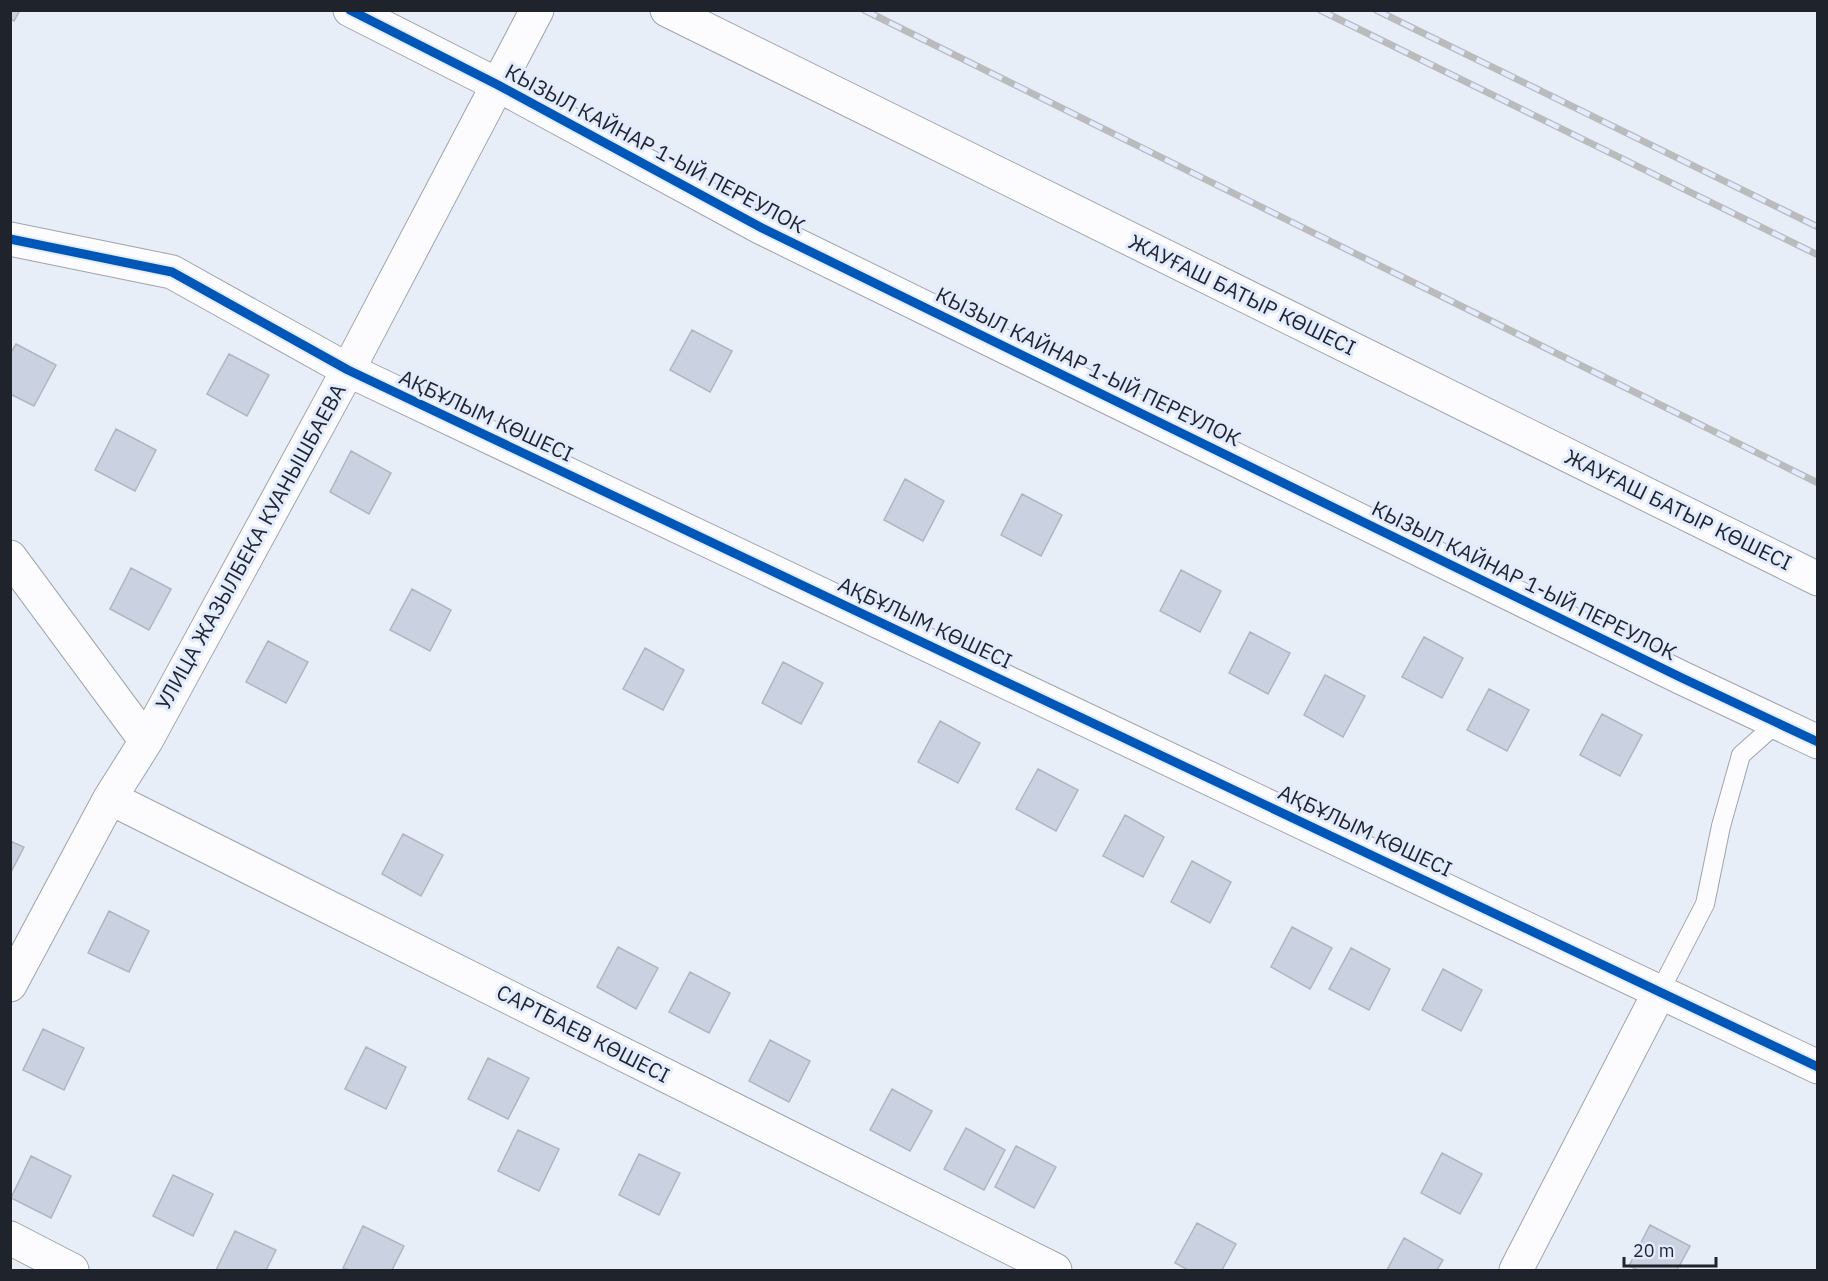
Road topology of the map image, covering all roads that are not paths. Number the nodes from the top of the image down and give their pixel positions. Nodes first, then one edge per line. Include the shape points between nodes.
1 (350, 10) edge
2 (537, 10) edge
3 (667, 10) edge
4 (498, 85) junction
5 (10, 239) edge
6 (348, 370) junction
7 (10, 557) edge
8 (1818, 579) edge
9 (1777, 723) junction
10 (146, 741) junction
11 (1818, 742) edge
12 (110, 798) junction
13 (10, 986) edge
14 (1660, 991) junction
15 (1818, 1067) edge
16 (10, 1238) edge
17 (72, 1270) edge
18 (1055, 1270) edge
19 (1516, 1270) edge

1 - 4 street, КЫЗЫЛ КАЙНАР 1-ЫЙ ПЕРЕУЛОК
2 - 4 street, УЛИЦА ЖАЗЫЛБЕКА КУАНЫШБАЕВА
3 - 8 street, ЖАУҒАШ БАТЫР КӨШЕСІ
4 - 6 street, УЛИЦА ЖАЗЫЛБЕКА КУАНЫШБАЕВА
4 - 9 street, КЫЗЫЛ КАЙНАР 1-ЫЙ ПЕРЕУЛОК via 762,228
5 - 6 street, АҚБҰЛЫМ КӨШЕСІ via 171,272
6 - 10 street, УЛИЦА ЖАЗЫЛБЕКА КУАНЫШБАЕВА
6 - 14 street, АҚБҰЛЫМ КӨШЕСІ
7 - 10 street
9 - 11 street, КЫЗЫЛ КАЙНАР 1-ЫЙ ПЕРЕУЛОК
9 - 14 lane via 1741,755 1705,904
10 - 12 street, УЛИЦА ЖАЗЫЛБЕКА КУАНЫШБАЕВА
12 - 13 street, УЛИЦА ЖАЗЫЛБЕКА КУАНЫШБАЕВА
12 - 18 street, САРТБАЕВ КӨШЕСІ
14 - 15 street, АҚБҰЛЫМ КӨШЕСІ
14 - 19 street
16 - 17 street

